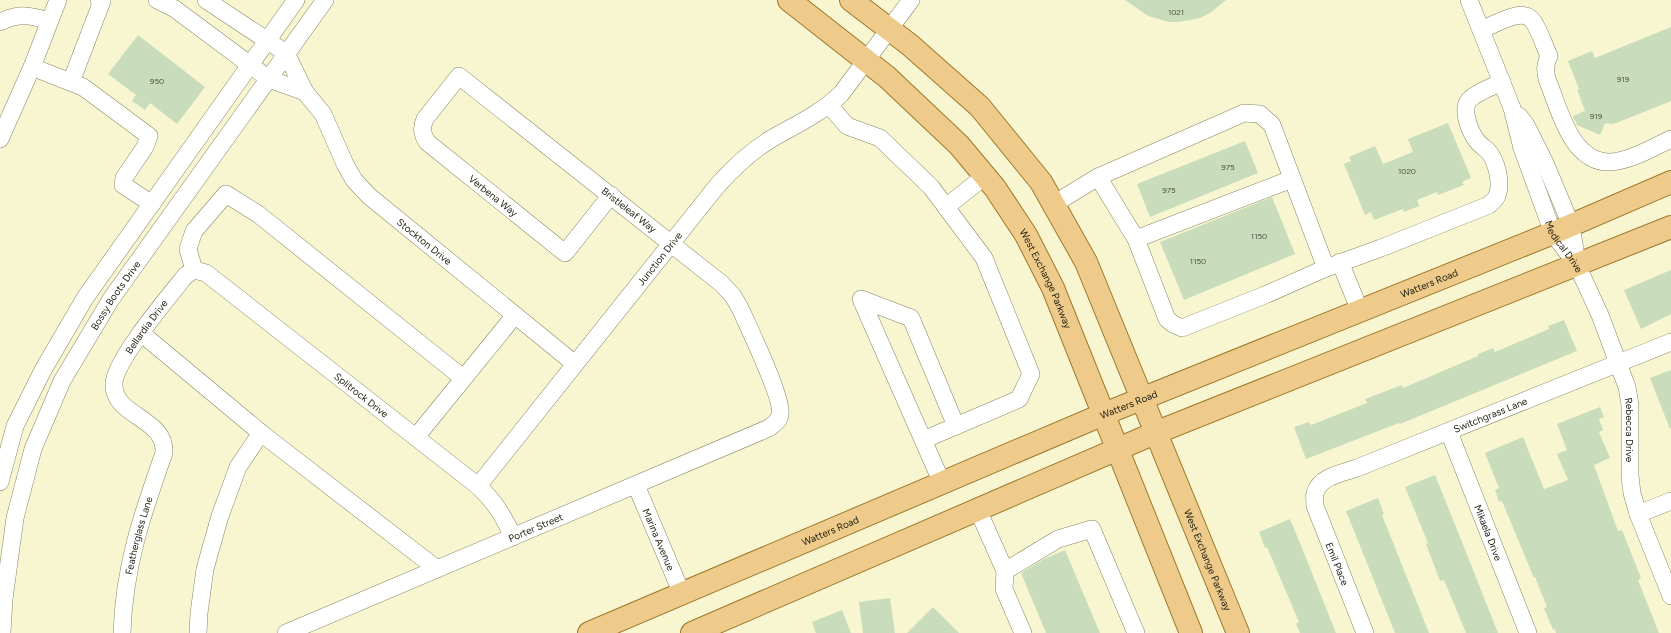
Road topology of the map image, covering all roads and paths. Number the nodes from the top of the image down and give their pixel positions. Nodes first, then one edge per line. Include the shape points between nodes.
1 (58, 0) edge
2 (99, 0) edge
3 (157, 0) edge
4 (206, 0) edge
5 (296, 0) edge
6 (325, 0) edge
7 (789, 0) edge
8 (851, 0) edge
9 (911, 0) edge
10 (1469, 0) edge
11 (49, 21) junction
12 (0, 22) edge
13 (890, 29) junction
14 (1481, 30) junction
15 (268, 40) junction
16 (286, 53) junction
17 (866, 61) junction
18 (250, 65) junction
19 (32, 67) junction
20 (459, 76) joint
21 (268, 79) junction
22 (70, 82) junction
23 (1502, 82) junction
24 (305, 92) junction
25 (829, 105) junction
26 (0, 139) edge
27 (1671, 139) edge
28 (985, 176) junction
29 (1098, 177) junction
30 (1292, 179) junction
31 (1671, 182) edge
32 (610, 195) junction
33 (152, 204) junction
34 (1054, 204) junction
35 (946, 207) junction
36 (1671, 227) edge
37 (1562, 229) junction
38 (1136, 239) junction
39 (671, 243) junction
40 (1333, 265) junction
41 (1577, 266) junction
42 (194, 270) junction
43 (1360, 311) junction
44 (515, 315) junction
45 (141, 333) junction
46 (1671, 342) edge
47 (1618, 363) junction
48 (575, 364) junction
49 (43, 370) junction
50 (463, 378) junction
51 (62, 381) junction
52 (1142, 398) junction
53 (1104, 414) junction
54 (780, 415) joint
55 (956, 426) junction
56 (1449, 432) junction
57 (261, 433) junction
58 (1155, 433) junction
59 (416, 437) junction
60 (922, 440) junction
61 (163, 441) joint
62 (1118, 449) junction
63 (0, 482) edge
64 (942, 483) junction
65 (636, 485) junction
66 (478, 486) junction
67 (1315, 494) joint
68 (1671, 501) edge
69 (978, 510) junction
70 (1638, 514) junction
71 (513, 537) junction
72 (437, 569) junction
73 (1005, 571) junction
74 (682, 594) junction
75 (1671, 596) edge
76 (2, 614) edge
77 (697, 632) edge
78 (2, 633) edge
79 (122, 633) edge
80 (198, 633) edge
81 (286, 633) edge
82 (589, 633) edge
83 (1023, 633) edge
84 (1136, 633) edge
85 (1191, 633) edge
86 (1238, 633) edge
87 (1365, 633) edge
88 (1528, 633) edge

1 - 11 street
2 - 22 street via 102,1
3 - 18 street via 175,9
4 - 15 street, Stockton Drive
5 - 15 street
6 - 16 street, Bossy Boots Drive
7 - 17 main road, West Exchange Parkway
8 - 13 main road, West Exchange Parkway
9 - 13 street, Junction Drive
10 - 14 street, Medical Drive
11 - 12 street via 29,15
11 - 19 street
13 - 17 street, Junction Drive
13 - 34 main road, West Exchange Parkway via 980,106 1041,182
14 - 23 street, Medical Drive
14 - 27 street via 1519,14 1533,20 1549,56 1545,71 1547,79 1569,134 1582,152 1594,159 1611,162 1625,159
15 - 16 street, Stockton Drive
15 - 18 street
16 - 21 street, Bossy Boots Drive
16 - 24 street, Stockton Drive
17 - 25 street, Junction Drive via 841,94
17 - 28 main road, West Exchange Parkway via 887,77 960,145
18 - 21 street
18 - 33 street
19 - 22 street
19 - 26 street
20 - 32 street, Bristleleaf Way
20 - 32 street, Verbena Way via 425,119 422,132 424,137 565,253
21 - 24 street
21 - 51 street, Bossy Boots Drive via 111,298
22 - 33 street via 82,87 149,136 145,147 124,178 123,185
23 - 37 street, Medical Drive via 1512,108 1526,125 1545,163
23 - 40 street via 1473,97 1466,106 1472,132 1477,141 1489,152 1495,164 1499,185 1497,197 1490,205
24 - 44 street, Stockton Drive via 323,114 354,180 369,196
25 - 35 street via 847,126 880,138 931,187
25 - 39 street, Junction Drive via 751,152 717,186
28 - 35 street
28 - 53 main road, West Exchange Parkway via 1026,235 1053,288
29 - 30 street via 1244,114 1260,114 1272,125
29 - 34 street
29 - 38 street
30 - 38 street
30 - 40 street
31 - 37 main road, Watters Road
32 - 39 street, Bristleleaf Way
33 - 49 street via 85,298
34 - 52 main road, West Exchange Parkway via 1086,262
35 - 55 street via 984,258 1031,374 1019,399
36 - 41 main road
37 - 41 street, Medical Drive
37 - 43 main road, Watters Road
38 - 40 street via 1168,319 1182,328
39 - 48 street, Junction Drive
39 - 54 street, Bristleleaf Way via 733,296 779,398
40 - 43 street
41 - 47 street, Rebecca Drive via 1600,315
41 - 58 main road
42 - 45 street, Bellardia Drive via 186,275
42 - 50 street via 188,249 194,231 226,194 258,214
42 - 59 street, Splitrock Drive via 206,273
43 - 52 main road, Watters Road
44 - 48 street, Stockton Drive
44 - 50 street
45 - 57 street
45 - 61 street, Bellardia Drive via 116,373 114,391 122,404 156,430
46 - 47 street, Switchgrass Lane
47 - 56 street, Switchgrass Lane
47 - 70 street, Rebecca Drive via 1628,387 1630,476
48 - 66 street, Junction Drive
49 - 51 street
49 - 63 street via 15,426
50 - 59 street
51 - 76 street, Bossy Boots Drive via 33,449 15,518
52 - 53 main road, Watters Road
52 - 58 main road, West Exchange Parkway
53 - 62 main road, West Exchange Parkway
53 - 64 main road, Watters Road
54 - 65 street, Porter Street via 777,422 769,428
55 - 60 street
55 - 60 street via 911,318 862,299
56 - 67 street, Switchgrass Lane via 1330,477 1320,484
56 - 88 street, Mikaela Drive
57 - 72 street
57 - 80 street via 238,467 220,516 205,569
58 - 62 main road
58 - 86 main road, West Exchange Parkway
59 - 66 street, Splitrock Drive
60 - 64 street
61 - 79 street, Featherglass Lane via 164,453 141,519 128,573
62 - 69 main road
62 - 85 main road, West Exchange Parkway
64 - 74 main road, Watters Road
65 - 71 street, Porter Street
65 - 74 street, Marina Avenue
66 - 71 street, Splitrock Drive via 499,509
67 - 87 street, Emil Place via 1319,518
68 - 70 street
69 - 73 street
69 - 77 main road
70 - 75 street, Rebecca Drive
71 - 72 street, Porter Street
72 - 81 street, Porter Street
73 - 83 street via 1004,589
73 - 84 street via 1058,539 1092,528
74 - 82 main road, Watters Road
76 - 78 street, Bossy Boots Drive

